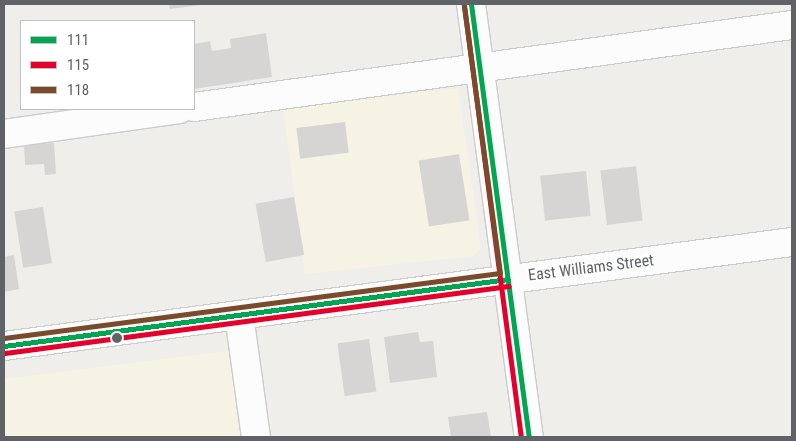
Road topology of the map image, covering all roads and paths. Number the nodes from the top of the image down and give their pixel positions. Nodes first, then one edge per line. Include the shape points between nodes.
1 (471, 4) edge
2 (792, 25) edge
3 (479, 65) junction
4 (195, 107) edge
5 (172, 110) edge
6 (4, 134) edge
7 (792, 242) edge
8 (508, 279) junction
9 (239, 315) junction
10 (4, 346) edge
11 (256, 437) edge
12 (529, 437) edge

1 - 3 street
2 - 3 street
3 - 4 street
3 - 8 street
5 - 6 street
7 - 8 street, East Williams Street
8 - 9 street, East Williams Street
8 - 12 street
9 - 10 street, East Williams Street
9 - 11 street

